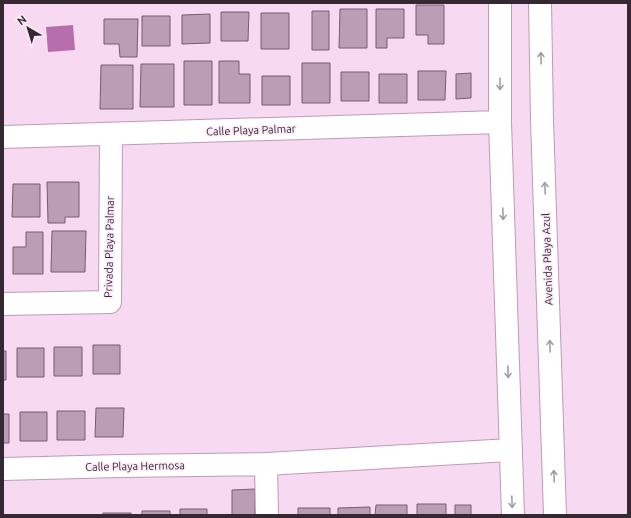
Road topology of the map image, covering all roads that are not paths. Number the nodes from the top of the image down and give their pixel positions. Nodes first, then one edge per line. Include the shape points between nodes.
1 (500, 3) edge
2 (540, 3) edge
3 (500, 122) junction
4 (111, 134) junction
5 (3, 138) edge
6 (3, 304) edge
7 (511, 450) junction
8 (266, 464) junction
9 (3, 469) edge
10 (267, 515) edge
11 (513, 515) edge
12 (555, 515) edge

1 -> 3 street
12 -> 2 street, Avenida Playa Azul
3 - 4 street, Calle Playa Palmar
3 -> 7 street
4 - 5 street, Calle Playa Palmar
4 - 6 street, Privada Playa Palmar via 110,302
7 - 8 street, Calle Playa Hermosa
7 -> 11 street
8 - 9 street, Calle Playa Hermosa
8 - 10 street

